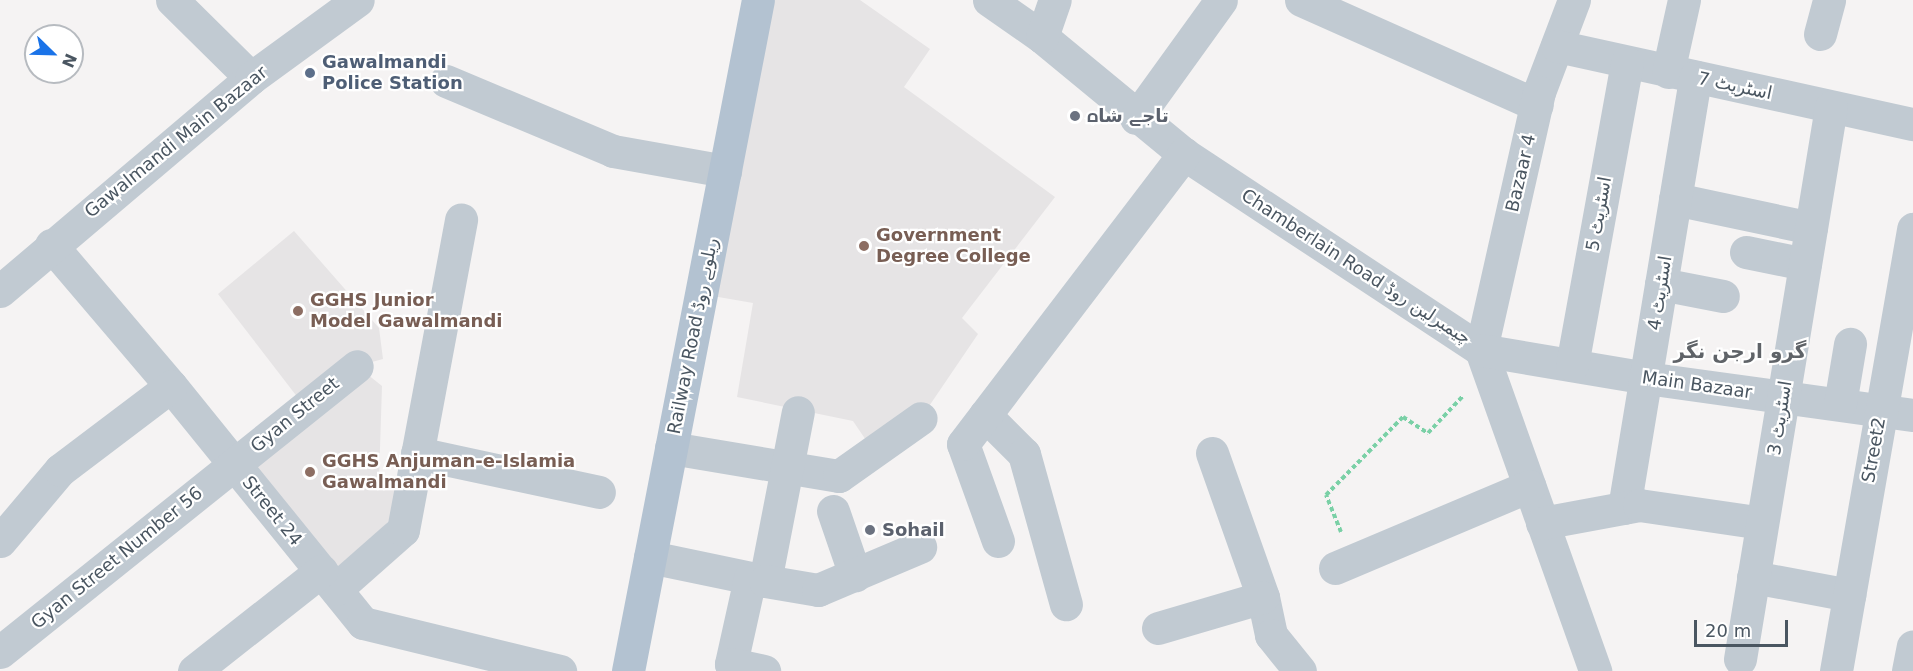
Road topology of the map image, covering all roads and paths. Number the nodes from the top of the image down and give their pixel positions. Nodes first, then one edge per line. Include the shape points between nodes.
1 (172, 0) edge
2 (358, 0) edge
3 (758, 0) edge
4 (989, 0) edge
5 (1055, 0) edge
6 (1221, 0) edge
7 (1301, 0) edge
8 (1574, 0) edge
9 (1684, 0) edge
10 (1829, 0) edge
11 (1820, 34) dead end
12 (1042, 37) junction
13 (1557, 46) junction
14 (1627, 63) junction
15 (1681, 75) junction
16 (251, 78) junction
17 (446, 81) dead end
18 (1537, 105) junction
19 (1831, 107) junction
20 (1136, 118) junction
21 (1913, 124) edge
22 (1184, 154) junction
23 (725, 171) junction
24 (1675, 199) junction
25 (461, 219) dead end
26 (1811, 228) junction
27 (1913, 229) edge
28 (51, 245) junction
29 (1746, 252) dead end
30 (1805, 264) junction
31 (1661, 284) junction
32 (0, 291) edge
33 (1723, 296) dead end
34 (1850, 344) dead end
35 (1485, 359) junction
36 (1572, 365) junction
37 (357, 366) dead end
38 (1646, 378) junction
39 (171, 386) junction
40 (1783, 396) junction
41 (1840, 404) junction
42 (1881, 409) junction
43 (798, 412) dead end
44 (1913, 415) edge
45 (985, 416) junction
46 (921, 418) dead end
47 (671, 448) junction
48 (417, 453) junction
49 (1212, 453) dead end
50 (234, 464) junction
51 (786, 469) junction
52 (1529, 486) junction
53 (599, 492) dead end
54 (1326, 495) dead end
55 (1624, 508) junction
56 (833, 511) dead end
57 (1542, 523) junction
58 (1762, 523) junction
59 (0, 541) edge
60 (998, 541) dead end
61 (920, 547) dead end
62 (650, 558) junction
63 (1335, 568) dead end
64 (855, 575) junction
65 (1753, 577) junction
66 (328, 580) junction
67 (757, 580) junction
68 (1849, 595) junction
69 (1263, 597) junction
70 (1066, 604) dead end
71 (1158, 628) dead end
72 (1913, 646) edge
73 (0, 652) edge
74 (455, 658) edge
75 (1740, 659) dead end
76 (194, 671) edge
77 (560, 671) edge
78 (628, 671) edge
79 (764, 671) edge
80 (1300, 671) edge
81 (1595, 671) edge
82 (1836, 671) edge
83 (1908, 671) edge

1 - 16 street
2 - 16 street, Gawalmandi Main Bazaar
3 - 23 main road, Railway Road ریلوے روڈ
4 - 12 street, Chamberlain Road چیمبرلین روڈ
5 - 12 street
6 - 20 street
7 - 18 street
8 - 13 street, Bazaar 4
9 - 15 street, اسٹریٹ 4
10 - 11 street
12 - 20 street, Chamberlain Road چیمبرلین روڈ
13 - 14 street, اسٹریٹ 7
13 - 18 street, Bazaar 4
14 - 15 street, اسٹریٹ 7
14 - 36 street, اسٹریٹ 5
15 - 19 street, اسٹریٹ 7
15 - 24 street, اسٹریٹ 4
16 - 28 street, Gawalmandi Main Bazaar
17 - 23 street via 613,151
18 - 35 street, Bazaar 4
19 - 21 street, اسٹریٹ 7
19 - 26 street, اسٹریٹ 3
20 - 22 street, Chamberlain Road چیمبرلین روڈ
22 - 35 street, Chamberlain Road چیمبرلین روڈ
22 - 45 street
23 - 47 main road, Railway Road ریلوے روڈ
24 - 26 street
24 - 31 street, اسٹریٹ 4
25 - 48 street
26 - 30 street, اسٹریٹ 3
27 - 42 street, Street2
28 - 32 street, Gawalmandi Main Bazaar
28 - 39 street, Street 24
29 - 30 street
30 - 40 street, اسٹریٹ 3
31 - 33 street
31 - 38 street, اسٹریٹ 4
34 - 41 street
35 - 36 street, Main Bazaar
35 - 52 street
35 - 54 path via 1428,433 1402,417
36 - 38 street, Main Bazaar
37 - 50 street, Gyan Street
38 - 40 street, Main Bazaar
38 - 55 street, اسٹریٹ 4
39 - 50 street, Street 24
39 - 59 street via 60,470
40 - 41 street, Main Bazaar
40 - 58 street, اسٹریٹ 3
41 - 42 street, Main Bazaar
42 - 44 street, Main Bazaar
42 - 68 street, Street2
43 - 51 street
45 - 60 street via 963,444
45 - 70 street via 1024,454
46 - 51 street via 839,476
47 - 51 street
47 - 62 main road, Railway Road ریلوے روڈ
48 - 53 street
48 - 66 street via 403,530
49 - 69 street
50 - 66 street, Street 24
50 - 73 street, Gyan Street Number 56
51 - 67 street
52 - 57 street
52 - 63 street
55 - 57 street
55 - 58 street via 1639,505
56 - 64 street
57 - 81 street
58 - 65 street, اسٹریٹ 3
61 - 64 street
62 - 67 street
62 - 78 main road, Railway Road ریلوے روڈ
64 - 67 street via 818,590
65 - 68 street
65 - 75 street, اسٹریٹ 3
66 - 74 street, Street 24 via 363,623
66 - 76 street
67 - 79 street via 731,664
68 - 82 street, Street2
69 - 71 street
69 - 80 street via 1272,635
72 - 83 street
74 - 77 street, Street 24

